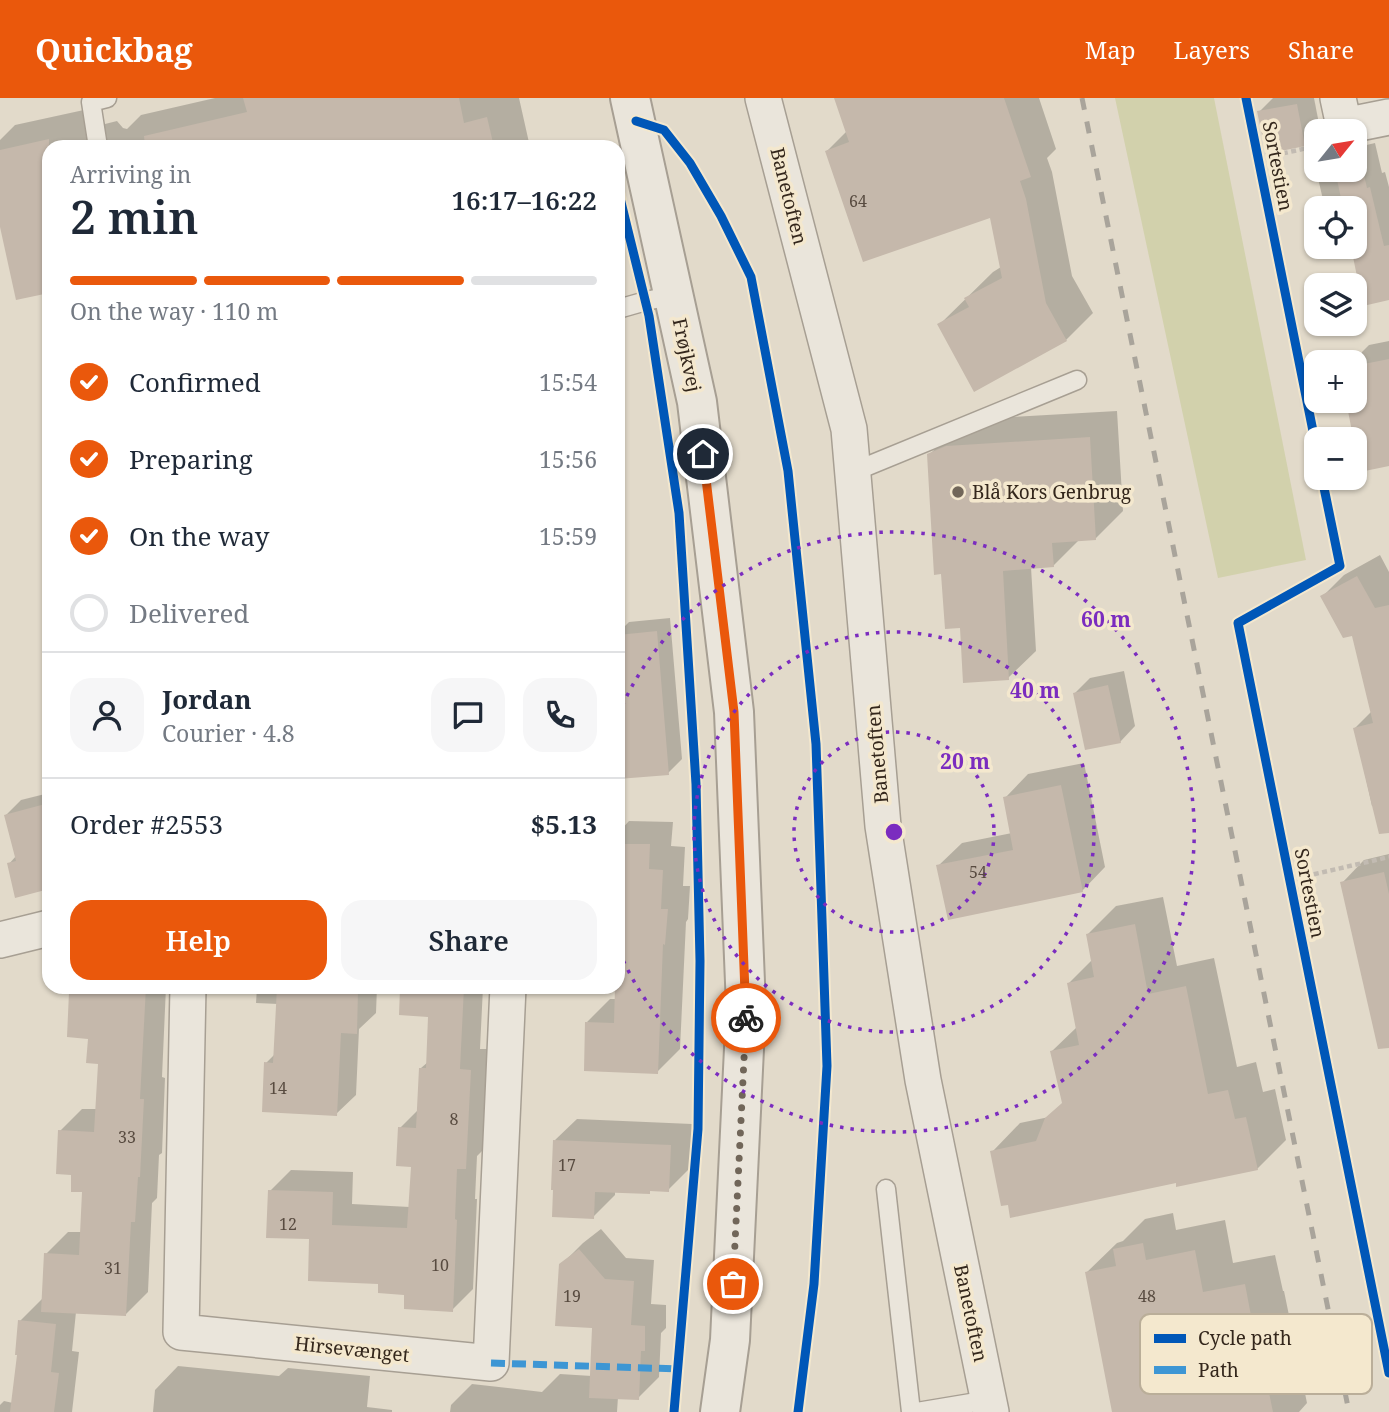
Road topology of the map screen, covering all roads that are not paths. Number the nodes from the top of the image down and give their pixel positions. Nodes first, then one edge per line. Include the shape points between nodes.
1 (107, 98) edge
2 (630, 98) edge
3 (763, 98) edge
4 (1338, 98) edge
5 (1389, 117) edge
6 (97, 140) edge
7 (674, 295) junction
8 (625, 307) edge
9 (1077, 380) dead end
10 (853, 471) junction
11 (42, 930) edge
12 (0, 940) edge
13 (188, 994) edge
14 (508, 994) edge
15 (886, 1188) dead end
16 (990, 1406) edge
17 (720, 1412) edge
18 (914, 1412) edge

1 - 6 lane via 91,102
2 - 7 street, Frøjkvej
3 - 10 street, Banetoften via 849,429
4 - 5 street via 1344,126
7 - 8 lane
7 - 17 street, Frøjkvej via 697,402 734,712 746,1007 730,1340
9 - 10 lane
10 - 16 street, Banetoften via 883,826 923,1080
11 - 12 street
13 - 14 street, Hirsevænget via 181,1332 491,1363
15 - 18 lane
16 - 18 lane

